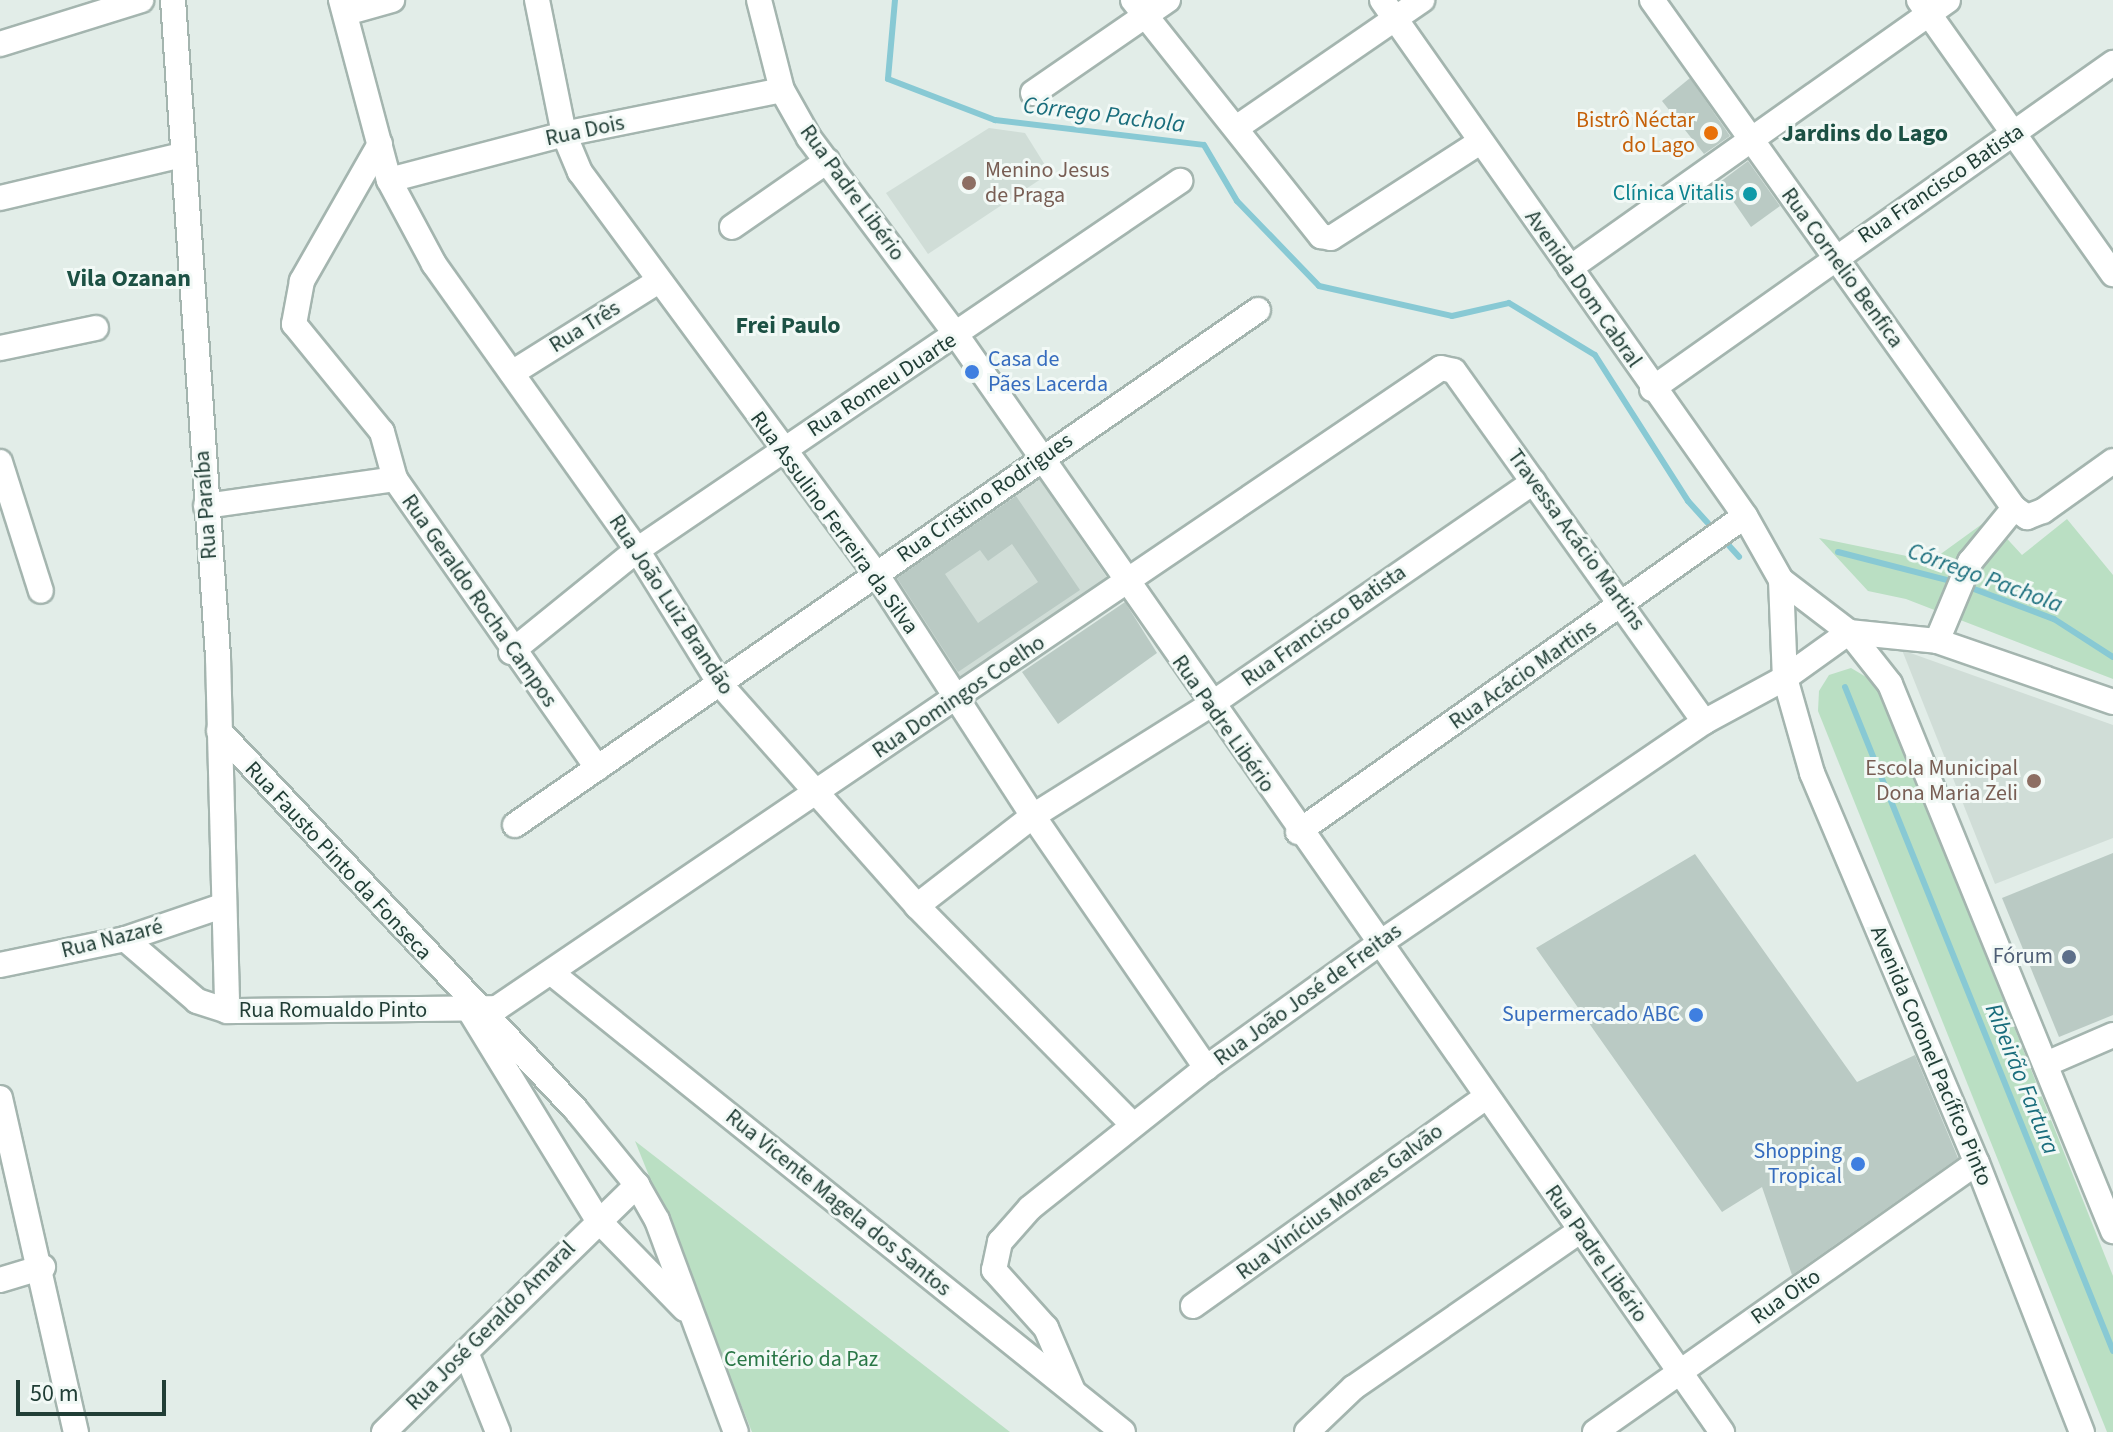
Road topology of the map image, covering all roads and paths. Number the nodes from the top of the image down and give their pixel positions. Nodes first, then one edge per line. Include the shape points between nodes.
1 (141, 0) edge
2 (173, 0) edge
3 (392, 0) edge
4 (537, 0) edge
5 (759, 0) edge
6 (1168, 0) edge
7 (1422, 0) edge
8 (1652, 0) edge
9 (1932, 5) edge
10 (344, 7) edge
11 (1139, 8) edge
12 (1388, 9) edge
13 (0, 44) edge
14 (2113, 63) edge
15 (782, 90) junction
16 (1033, 93) dead end
17 (1236, 128) junction
18 (564, 134) junction
19 (2013, 137) junction
20 (1748, 138) junction
21 (1480, 142) junction
22 (380, 144) junction
23 (182, 155) junction
24 (827, 161) junction
25 (389, 180) junction
26 (1180, 181) dead end
27 (0, 198) edge
28 (732, 227) dead end
29 (1835, 256) junction
30 (1570, 268) junction
31 (2113, 274) edge
32 (657, 282) junction
33 (1258, 310) dead end
34 (96, 328) dead end
35 (957, 336) junction
36 (0, 348) edge
37 (1441, 368) joint
38 (512, 373) junction
39 (1652, 389) junction
40 (781, 452) junction
41 (1041, 457) junction
42 (2113, 461) edge
43 (0, 462) edge
44 (395, 479) junction
45 (1533, 482) junction
46 (206, 506) junction
47 (2014, 508) junction
48 (1738, 521) junction
49 (637, 550) junction
50 (877, 575) junction
51 (1781, 580) junction
52 (1125, 584) junction
53 (41, 591) dead end
54 (1623, 605) junction
55 (1849, 632) junction
56 (1937, 641) junction
57 (511, 652) junction
58 (1785, 678) junction
59 (720, 684) junction
60 (959, 699) junction
61 (2113, 702) edge
62 (1210, 705) junction
63 (1704, 722) junction
64 (219, 731) junction
65 (597, 768) junction
66 (813, 794) junction
67 (1033, 816) junction
68 (515, 825) dead end
69 (1298, 832) junction
70 (222, 906) junction
71 (917, 906) junction
72 (125, 939) junction
73 (1380, 943) junction
74 (0, 965) edge
75 (553, 974) junction
76 (471, 1004) junction
77 (227, 1011) junction
78 (2113, 1035) edge
79 (2046, 1064) junction
80 (1206, 1068) junction
81 (560, 1094) junction
82 (1486, 1097) junction
83 (0, 1098) edge
84 (534, 1115) junction
85 (1132, 1124) junction
86 (1977, 1163) junction
87 (637, 1185) junction
88 (598, 1220) junction
89 (1580, 1231) junction
90 (2113, 1231) edge
91 (43, 1267) junction
92 (0, 1280) edge
93 (1193, 1306) dead end
94 (690, 1315) junction
95 (466, 1352) junction
96 (1680, 1372) junction
97 (1073, 1391) junction
98 (76, 1432) edge
99 (384, 1432) edge
100 (498, 1432) edge
101 (736, 1432) edge
102 (1123, 1432) edge
103 (1307, 1432) edge
104 (1595, 1432) edge
105 (1722, 1432) edge
106 (2082, 1432) edge

1 - 13 street
2 - 23 street, Rua Paraíba
3 - 10 street
4 - 18 street, Rua Assulino Ferreira da Silva
5 - 15 street, Rua Padre Libério
6 - 11 street
7 - 12 street
8 - 20 street, Rua Cornelio Benfica
9 - 19 street
9 - 20 street
10 - 22 street, Rua João Luiz Brandão
11 - 16 street
11 - 17 street
12 - 17 street
12 - 21 street, Avenida Dom Cabral
14 - 19 street, Rua Francisco Batista
15 - 18 street, Rua Dois
15 - 24 street, Rua Padre Libério
17 - 21 street via 1313,231 1331,238
18 - 25 street, Rua Dois
18 - 32 street, Rua Assulino Ferreira da Silva via 580,172
19 - 29 street, Rua Francisco Batista
19 - 31 street
20 - 29 street, Rua Cornelio Benfica
20 - 30 street
21 - 30 street, Avenida Dom Cabral
22 - 25 street, Rua João Luiz Brandão
22 - 44 street, Rua Geraldo Rocha Campos via 302,281 294,324 382,432
23 - 27 street
23 - 46 street, Rua Paraíba
24 - 28 street
24 - 35 street, Rua Padre Libério
25 - 38 street, Rua João Luiz Brandão via 434,264
26 - 35 street, Rua Romeu Duarte
29 - 39 street, Rua Francisco Batista
29 - 47 street, Rua Cornelio Benfica
30 - 39 street, Avenida Dom Cabral
32 - 38 street, Rua Três
32 - 40 street, Rua Assulino Ferreira da Silva
33 - 41 street, Rua Cristino Rodrigues
34 - 36 street
35 - 40 street, Rua Romeu Duarte
35 - 41 street, Rua Padre Libério
37 - 45 street, Travessa Acácio Martins via 1454,371
37 - 52 street, Rua Domingos Coelho
38 - 49 street, Rua João Luiz Brandão
39 - 48 street, Avenida Dom Cabral
40 - 49 street, Rua Romeu Duarte
40 - 50 street, Rua Assulino Ferreira da Silva
41 - 50 street, Rua Cristino Rodrigues
41 - 52 street, Rua Padre Libério
42 - 47 street via 2043,511 2027,517
43 - 53 street
44 - 46 street
44 - 57 street, Rua Geraldo Rocha Campos
45 - 54 street, Travessa Acácio Martins
45 - 62 street, Rua Francisco Batista
46 - 64 street, Rua Paraíba
47 - 56 street via 1970,562
48 - 51 street, Avenida Dom Cabral
48 - 54 street, Rua Acácio Martins
49 - 57 street, Rua Romeu Duarte
49 - 59 street, Rua João Luiz Brandão
50 - 59 street, Rua Cristino Rodrigues
50 - 60 street, Rua Assulino Ferreira da Silva
51 - 55 street
51 - 58 street, Avenida Coronel Pacífico Pinto
52 - 60 street, Rua Domingos Coelho
52 - 62 street, Rua Padre Libério
54 - 63 street, Travessa Acácio Martins
54 - 69 street, Rua Acácio Martins
55 - 56 street
55 - 58 street, Rua João José de Freitas
55 - 79 street via 1890,684
56 - 61 street
57 - 65 street, Rua Geraldo Rocha Campos
58 - 63 street, Rua João José de Freitas
58 - 86 street, Avenida Coronel Pacífico Pinto via 1812,773
59 - 65 street, Rua Cristino Rodrigues
59 - 66 street, Rua João Luiz Brandão
60 - 66 street, Rua Domingos Coelho
60 - 67 street, Rua Assulino Ferreira da Silva
62 - 67 street, Rua Francisco Batista
62 - 69 street, Rua Padre Libério
63 - 73 street, Rua João José de Freitas
64 - 70 street, Rua Paraíba
64 - 76 street, Rua Fausto Pinto da Fonseca
65 - 68 street, Rua Cristino Rodrigues
66 - 71 street, Rua João Luiz Brandão
66 - 75 street, Rua Domingos Coelho
67 - 71 street, Rua Francisco Batista
67 - 80 street, Rua Assulino Ferreira da Silva
69 - 73 street, Rua Padre Libério
70 - 72 street, Rua Nazaré
70 - 77 street, Rua Paraíba
71 - 85 street, Rua João Luiz Brandão
72 - 74 street, Rua Nazaré
72 - 77 street, Rua Romualdo Pinto via 197,1001
73 - 80 street, Rua João José de Freitas
73 - 82 street, Rua Padre Libério
75 - 76 street, Rua Domingos Coelho
75 - 97 street, Rua Vicente Magela dos Santos
76 - 77 street, Rua Romualdo Pinto
76 - 81 street, Rua Fausto Pinto da Fonseca
76 - 84 street, Rua Fausto Pinto da Fonseca
78 - 79 street
79 - 90 street
80 - 85 street, Rua João José de Freitas
81 - 84 street
81 - 87 street, Rua Fausto Pinto da Fonseca
82 - 89 street, Rua Padre Libério
82 - 93 street, Rua Vinícius Moraes Galvão
83 - 91 street
84 - 88 street, Rua Fausto Pinto da Fonseca
85 - 97 street, Rua João José de Freitas via 1030,1208 993,1259 1000,1280 1056,1345
86 - 96 street, Rua Oito
86 - 106 street, Avenida Coronel Pacífico Pinto
87 - 88 street, Rua José Geraldo Amaral
87 - 94 street, Rua Fausto Pinto da Fonseca via 657,1220
88 - 94 street, Rua Fausto Pinto da Fonseca
88 - 95 street, Rua José Geraldo Amaral
89 - 96 street, Rua Padre Libério
89 - 103 street via 1353,1388
91 - 92 street
91 - 98 street
94 - 101 street, Rua Fausto Pinto da Fonseca
95 - 99 street, Rua José Geraldo Amaral
95 - 100 street
96 - 104 street, Rua Oito
96 - 105 street, Rua Padre Libério
97 - 102 street, Rua Vicente Magela dos Santos

